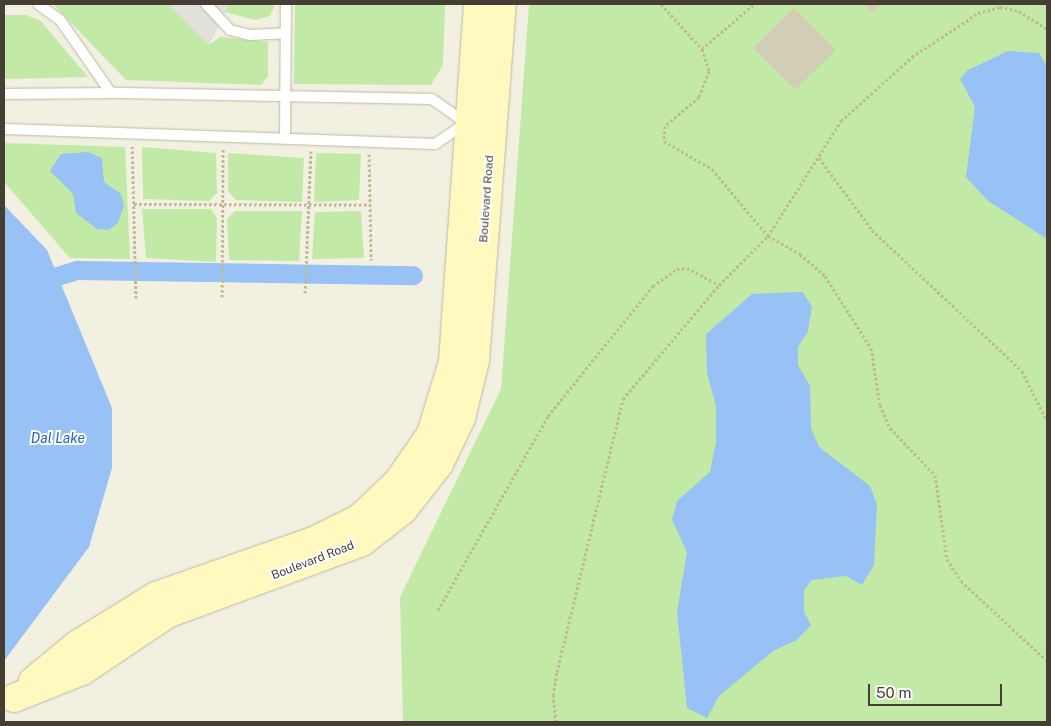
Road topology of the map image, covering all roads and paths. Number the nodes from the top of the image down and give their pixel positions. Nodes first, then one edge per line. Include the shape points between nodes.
1 (38, 4) edge
2 (206, 4) edge
3 (286, 4) edge
4 (478, 4) edge
5 (502, 4) edge
6 (661, 4) edge
7 (754, 4) edge
8 (1047, 30) edge
9 (285, 34) junction
10 (702, 49) junction
11 (111, 93) junction
12 (4, 94) edge
13 (282, 96) junction
14 (466, 124) junction
15 (493, 125) junction
16 (4, 129) edge
17 (131, 132) junction
18 (223, 135) junction
19 (285, 137) junction
20 (311, 138) junction
21 (368, 140) junction
22 (819, 158) junction
23 (134, 204) junction
24 (370, 205) junction
25 (223, 206) junction
26 (308, 208) junction
27 (768, 236) junction
28 (371, 260) dead end
29 (719, 285) junction
30 (305, 293) dead end
31 (222, 296) dead end
32 (136, 298) dead end
33 (1047, 421) edge
34 (438, 610) dead end
35 (1047, 661) edge
36 (9, 703) edge
37 (556, 722) edge

1 - 11 lane via 60,20
2 - 9 lane via 230,30 250,35
3 - 9 lane
4 - 14 main road, Boulevard Road
5 - 15 main road, Boulevard Road
6 - 10 path
7 - 10 path
8 - 22 path via 1019,11 1000,7 978,13 912,57 841,121
9 - 13 lane
10 - 27 path via 709,71 699,97 665,126 664,141 712,170
11 - 12 lane
11 - 13 lane
13 - 14 lane via 432,99
13 - 19 lane
14 - 15 main road
14 - 21 lane via 435,144
14 - 36 main road, Boulevard Road via 453,362 431,434 398,482 360,518 314,541 156,596 77,645
15 - 36 main road, Boulevard Road via 476,360 461,418 439,464 403,510 362,542 169,613 82,670
16 - 17 lane
17 - 18 lane
17 - 23 path
18 - 19 lane
18 - 25 path
19 - 20 lane
20 - 21 lane
20 - 26 path
21 - 24 path
22 - 27 path
22 - 33 path via 872,230 1022,371
23 - 25 path
23 - 32 path
24 - 26 path
24 - 28 path
25 - 26 path
25 - 31 path
26 - 30 path
27 - 29 path
27 - 35 path via 800,254 825,276 871,348 880,405 890,428 935,475 947,560 961,582
29 - 34 path via 687,268 677,269 653,286 548,416
29 - 37 path via 623,399 556,672 553,695

